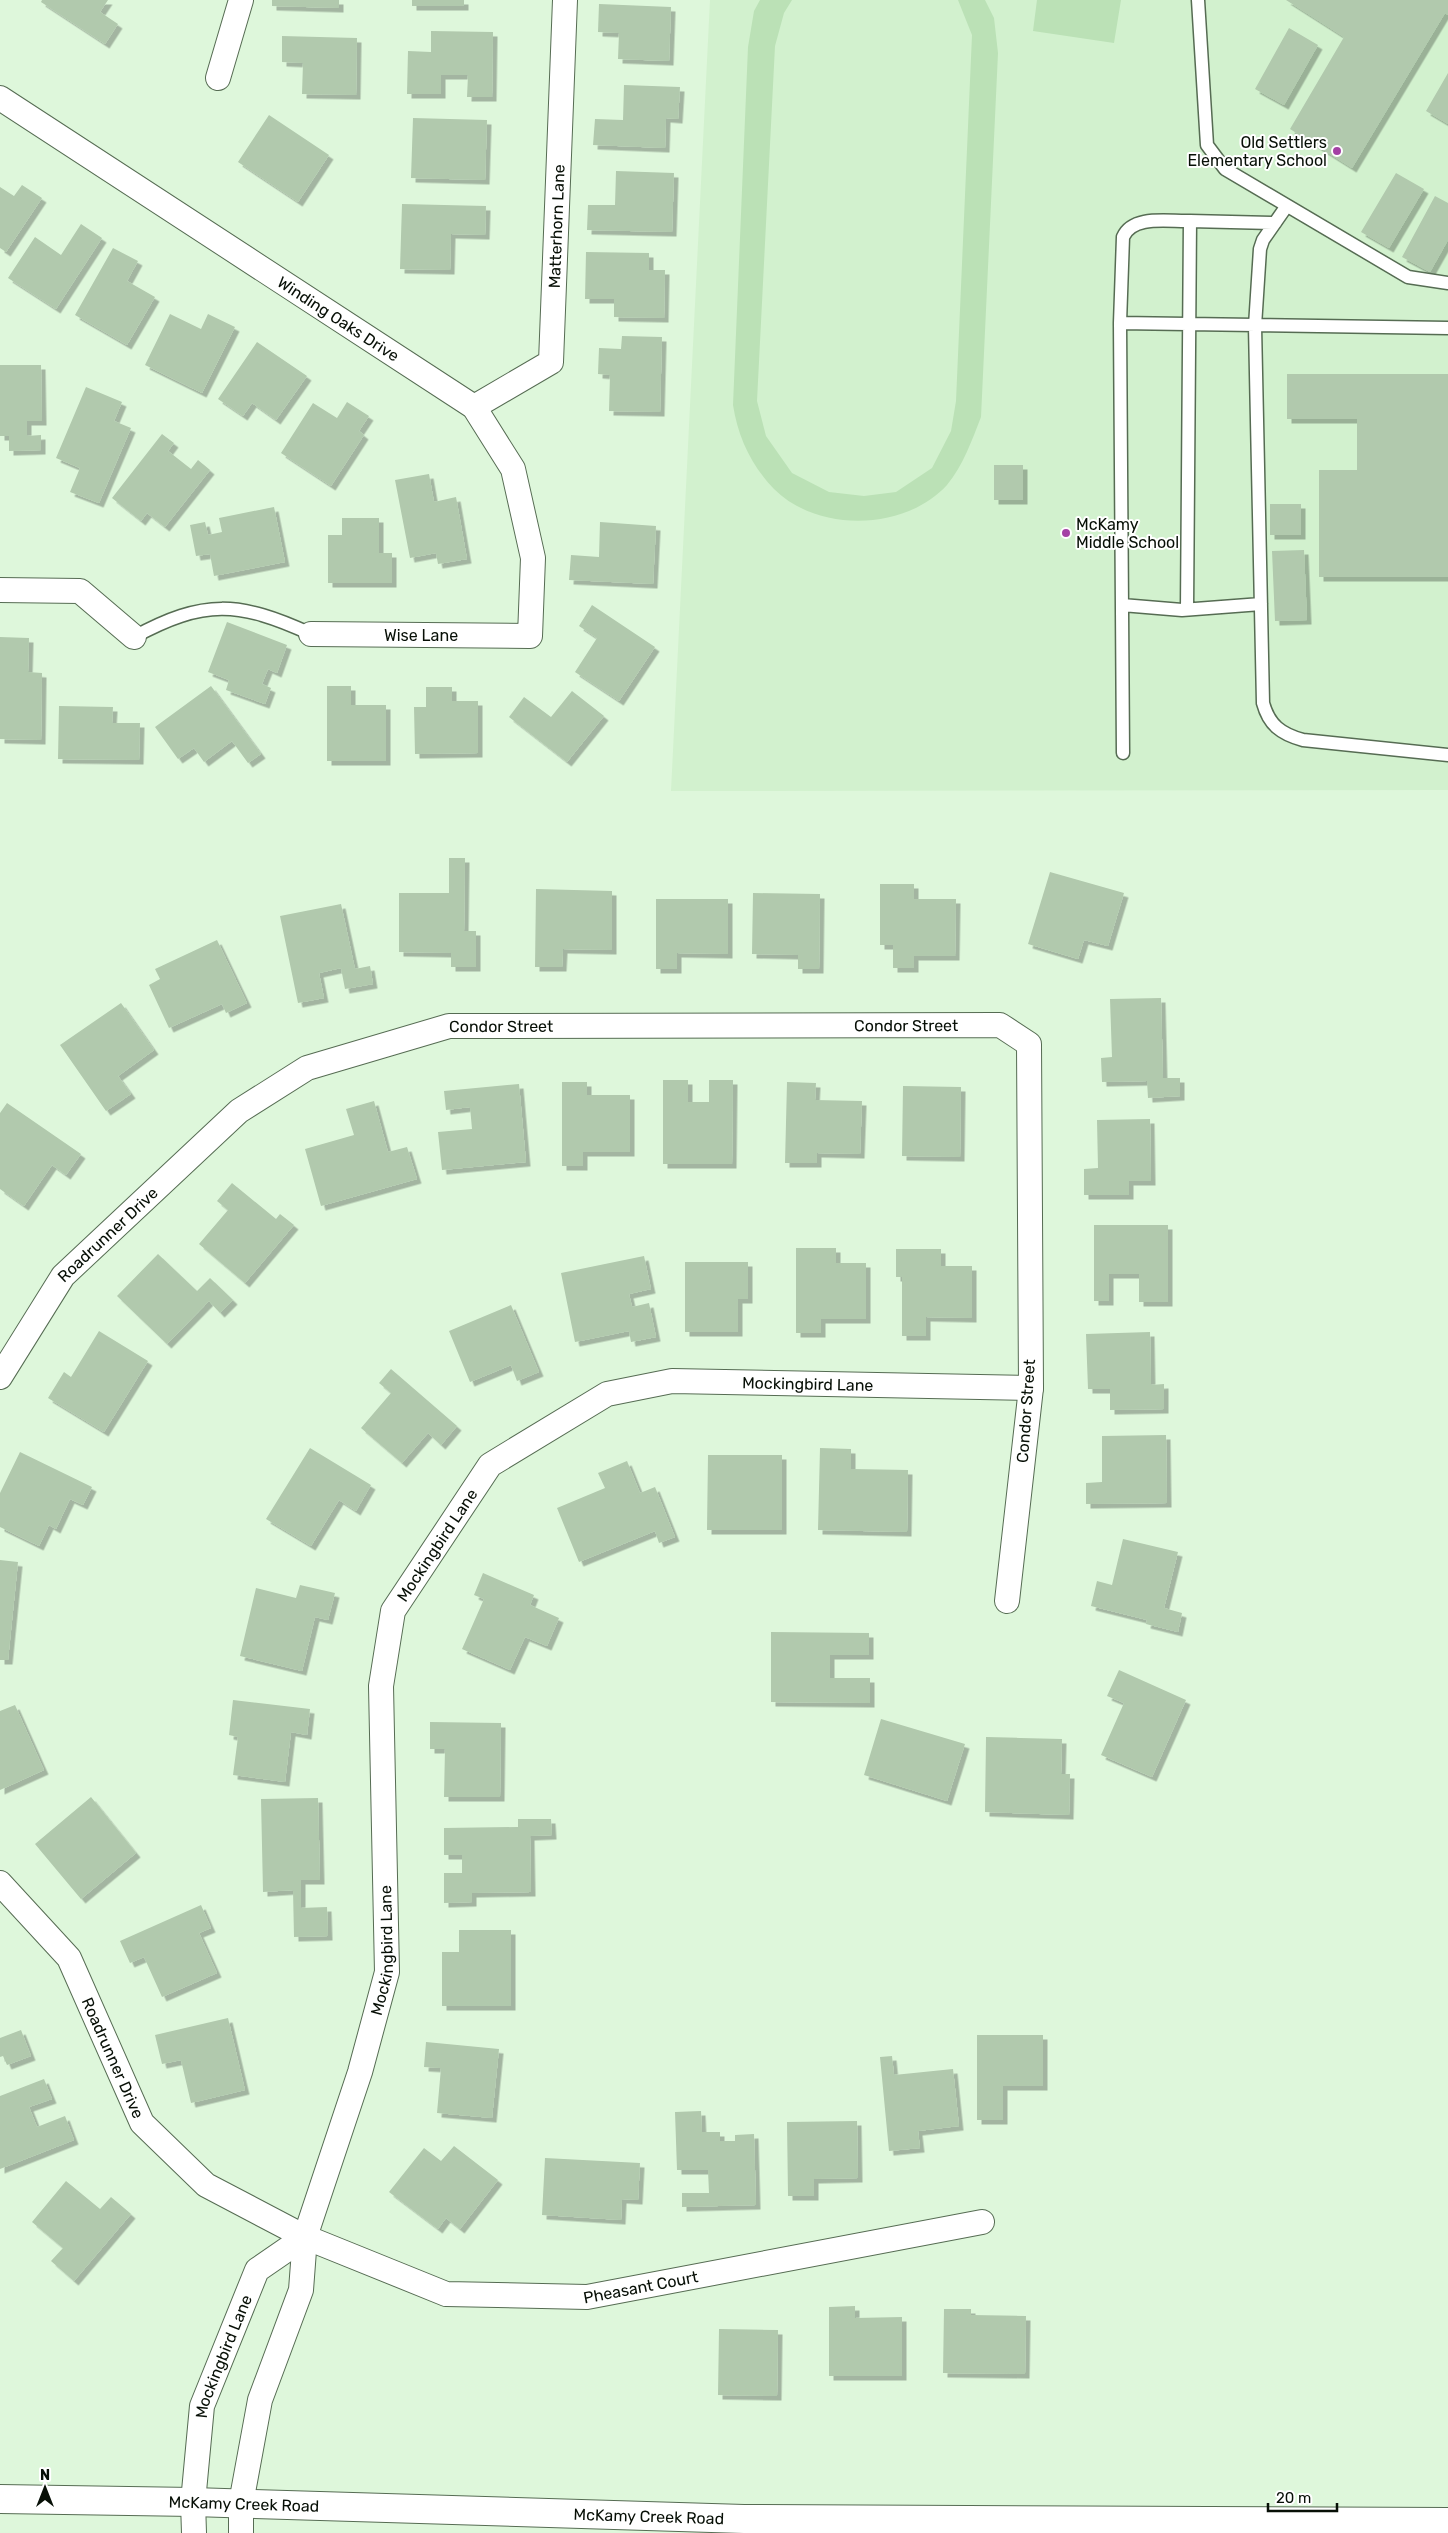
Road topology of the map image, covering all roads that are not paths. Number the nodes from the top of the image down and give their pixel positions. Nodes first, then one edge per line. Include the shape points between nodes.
1 (241, 0) edge
2 (564, 0) edge
3 (1198, 0) edge
4 (218, 78) dead end
5 (0, 98) edge
6 (1286, 207) junction
7 (1190, 222) junction
8 (1275, 223) junction
9 (1448, 283) edge
10 (1120, 323) junction
11 (1189, 325) junction
12 (1256, 326) junction
13 (1448, 328) edge
14 (474, 407) junction
15 (0, 590) edge
16 (1261, 604) junction
17 (1122, 606) junction
18 (1187, 609) junction
19 (311, 634) joint
20 (530, 636) joint
21 (134, 637) joint
22 (1123, 753) dead end
23 (1448, 754) edge
24 (239, 1111) joint
25 (0, 1377) edge
26 (1031, 1388) junction
27 (1007, 1601) dead end
28 (0, 1883) edge
29 (982, 2222) dead end
30 (305, 2237) junction
31 (0, 2499) edge
32 (194, 2502) junction
33 (241, 2503) junction
34 (1448, 2522) edge
35 (744, 2526) edge
36 (1070, 2527) edge
37 (194, 2533) edge
38 (241, 2533) edge

1 - 4 street
2 - 14 street, Matterhorn Lane via 551,362
3 - 6 lane via 1207,145 1225,169
5 - 14 street, Winding Oaks Drive
6 - 8 lane
6 - 9 lane via 1408,277
7 - 8 lane
7 - 10 lane via 1136,223 1125,232
7 - 11 lane
8 - 12 lane via 1262,240 1258,258
10 - 11 lane
10 - 17 lane
11 - 12 lane
11 - 18 lane
12 - 13 lane
12 - 16 lane
14 - 20 street, Winding Oaks Drive via 512,469 533,558
15 - 21 street via 80,591
16 - 18 lane
16 - 23 lane via 1263,703 1266,716 1281,732 1303,740
17 - 18 lane
17 - 22 lane
19 - 20 street, Wise Lane
19 - 21 lane via 265,615 234,608 198,609 165,620
24 - 25 street, Roadrunner Drive via 63,1276
24 - 26 street, Condor Street via 307,1068 449,1026 1000,1025 1029,1044
26 - 27 street, Condor Street
26 - 30 street, Mockingbird Lane via 672,1381 607,1394 490,1465 393,1611 381,1686 387,1972 360,2072
28 - 30 street, Roadrunner Drive via 69,1958 142,2122 206,2185
29 - 30 street, Pheasant Court via 587,2297 446,2294
30 - 32 street, Mockingbird Lane via 257,2270 202,2406
30 - 33 street, Mockingbird Lane via 301,2290 260,2400
31 - 32 street, McKamy Creek Road
32 - 33 street, McKamy Creek Road
32 - 37 street, Mockingbird Lane
33 - 35 street, McKamy Creek Road
33 - 38 street, Mockingbird Lane
34 - 36 street, McKamy Creek Road
35 - 36 street, McKamy Creek Road

